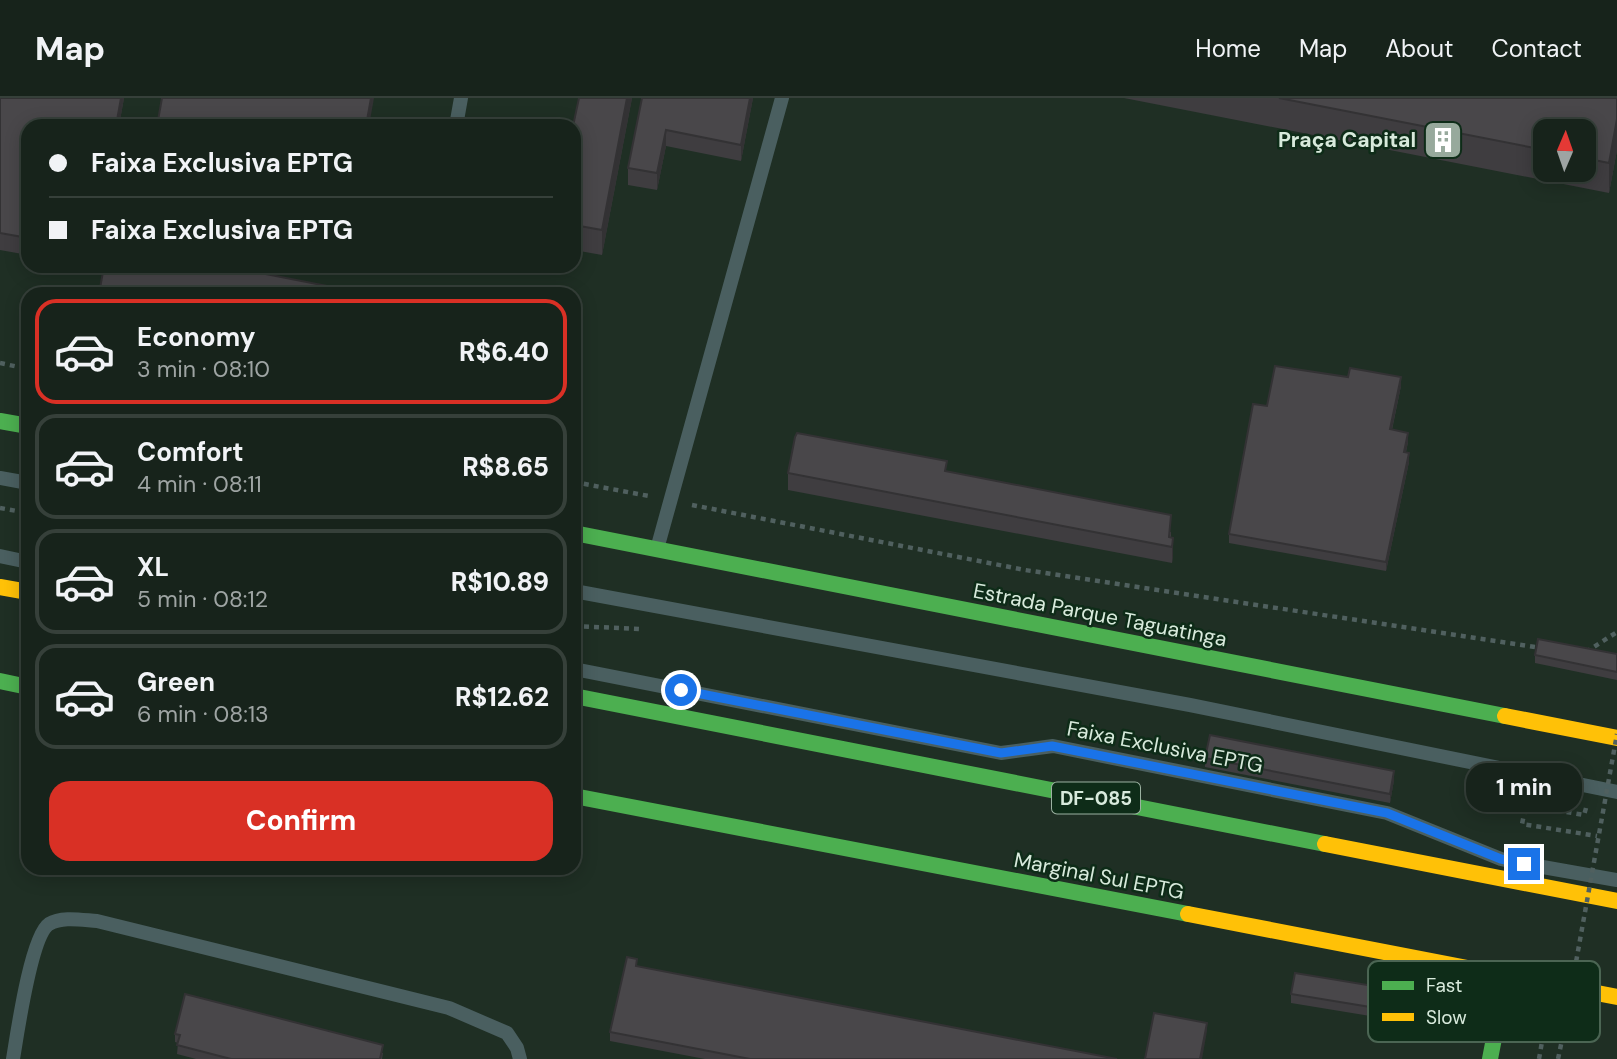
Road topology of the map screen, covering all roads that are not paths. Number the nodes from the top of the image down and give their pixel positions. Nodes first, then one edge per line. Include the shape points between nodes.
1 (461, 98) edge
2 (782, 98) edge
3 (457, 119) edge
4 (0, 421) edge
5 (21, 425) edge
6 (0, 478) edge
7 (21, 482) edge
8 (581, 534) edge
9 (657, 550) junction
10 (0, 556) edge
11 (21, 560) edge
12 (0, 587) edge
13 (21, 591) edge
14 (581, 592) edge
15 (581, 670) edge
16 (0, 681) edge
17 (21, 686) edge
18 (581, 696) edge
19 (1617, 736) edge
20 (1617, 792) edge
21 (581, 797) edge
22 (1617, 880) edge
23 (1617, 901) edge
24 (1428, 961) edge
25 (13, 1059) edge
26 (520, 1059) edge

1 - 3 lane
2 - 9 lane
4 - 5 main road
6 - 7 lane
8 - 9 main road, Estrada Parque Taguatinga
9 - 19 main road, Estrada Parque Taguatinga
10 - 11 lane
12 - 13 main road
14 - 20 lane via 1190,705
15 - 22 lane, Faixa Exclusiva EPTG via 1001,753 1052,746 1387,813 1501,859
16 - 17 main road
18 - 23 main road, DF-085
21 - 24 main road, Marginal Sul EPTG
25 - 26 lane via 41,934 49,924 70,919 97,921 449,1007 507,1033

